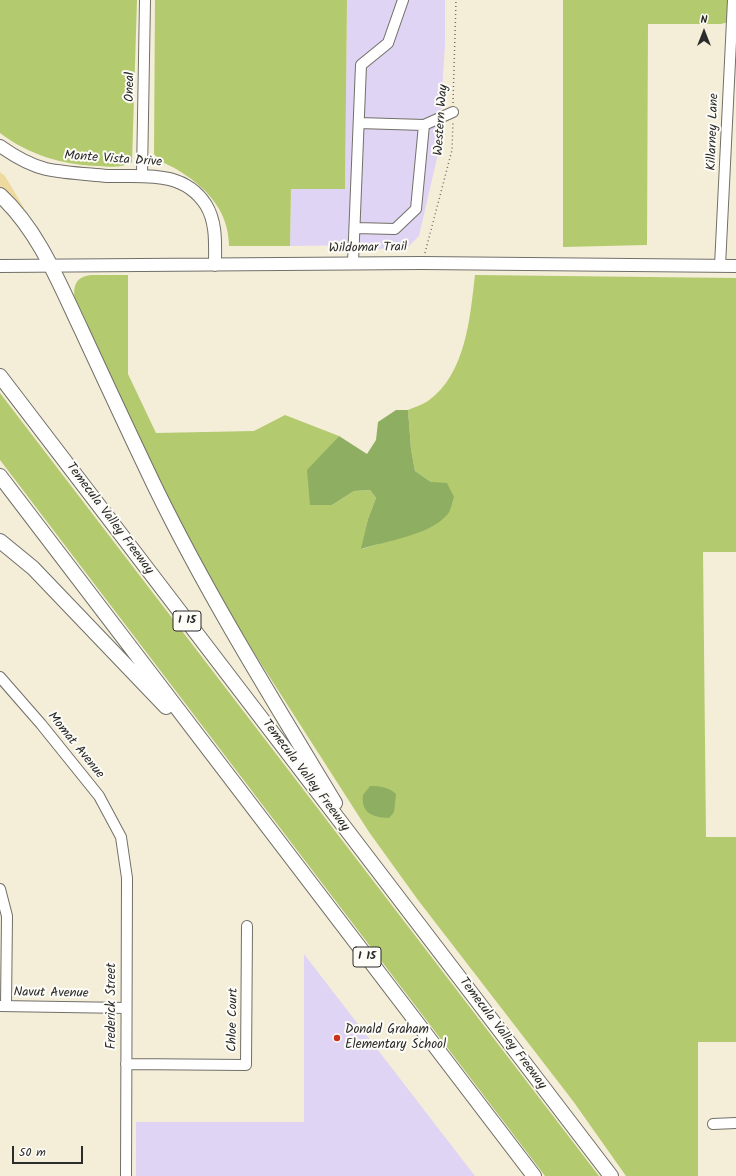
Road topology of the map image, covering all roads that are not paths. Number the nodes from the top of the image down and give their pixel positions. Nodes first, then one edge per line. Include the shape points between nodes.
1 (145, 0) edge
2 (403, 0) edge
3 (733, 0) edge
4 (453, 112) road end
5 (359, 123) junction
6 (424, 125) junction
7 (0, 146) edge
8 (142, 174) junction
9 (0, 195) edge
10 (354, 228) junction
11 (353, 263) junction
12 (215, 265) junction
13 (0, 266) edge
14 (52, 266) junction
15 (720, 266) junction
16 (736, 266) edge
17 (0, 376) edge
18 (0, 476) edge
19 (0, 540) edge
20 (0, 677) edge
21 (8, 685) junction
22 (0, 693) edge
23 (212, 756) junction
24 (121, 837) joint
25 (373, 865) junction
26 (0, 889) edge
27 (248, 926) dead end
28 (3, 1006) edge
29 (126, 1008) junction
30 (126, 1064) junction
31 (736, 1123) edge
32 (713, 1124) dead end
33 (126, 1176) edge
34 (534, 1176) edge
35 (611, 1176) edge

1 - 8 street, Oneal
2 - 5 street via 388,43 361,65
3 - 15 street, Killarney Lane
4 - 6 street
5 - 6 street
5 - 10 street
6 - 10 street via 416,209 395,229
7 - 8 main road, Monte Vista Drive via 17,158 45,168 108,176
8 - 12 main road, Monte Vista Drive via 167,178 190,187 206,205 215,227
9 - 14 highway via 23,220
10 - 11 street
11 - 12 main road, Wildomar Trail
11 - 15 main road, Wildomar Trail
12 - 14 main road, Wildomar Trail
13 - 14 main road, Wildomar Trail
14 - 25 highway via 190,556 222,615
15 - 16 main road, Wildomar Trail
17 - 25 highway, Temecula Valley Freeway / I 15
18 - 23 highway, I 15
19 - 23 highway via 33,568
20 - 21 street, Momat Avenue
21 - 22 street
21 - 24 street, Momat Avenue via 99,796
23 - 34 highway, I 15
24 - 29 street, Frederick Street via 127,878
25 - 35 highway, Temecula Valley Freeway / I 15
26 - 28 street via 7,916
27 - 30 street, Chloe Court via 246,1065
28 - 29 street, Navut Avenue
29 - 30 street, Frederick Street
30 - 33 street, Frederick Street
31 - 32 street

